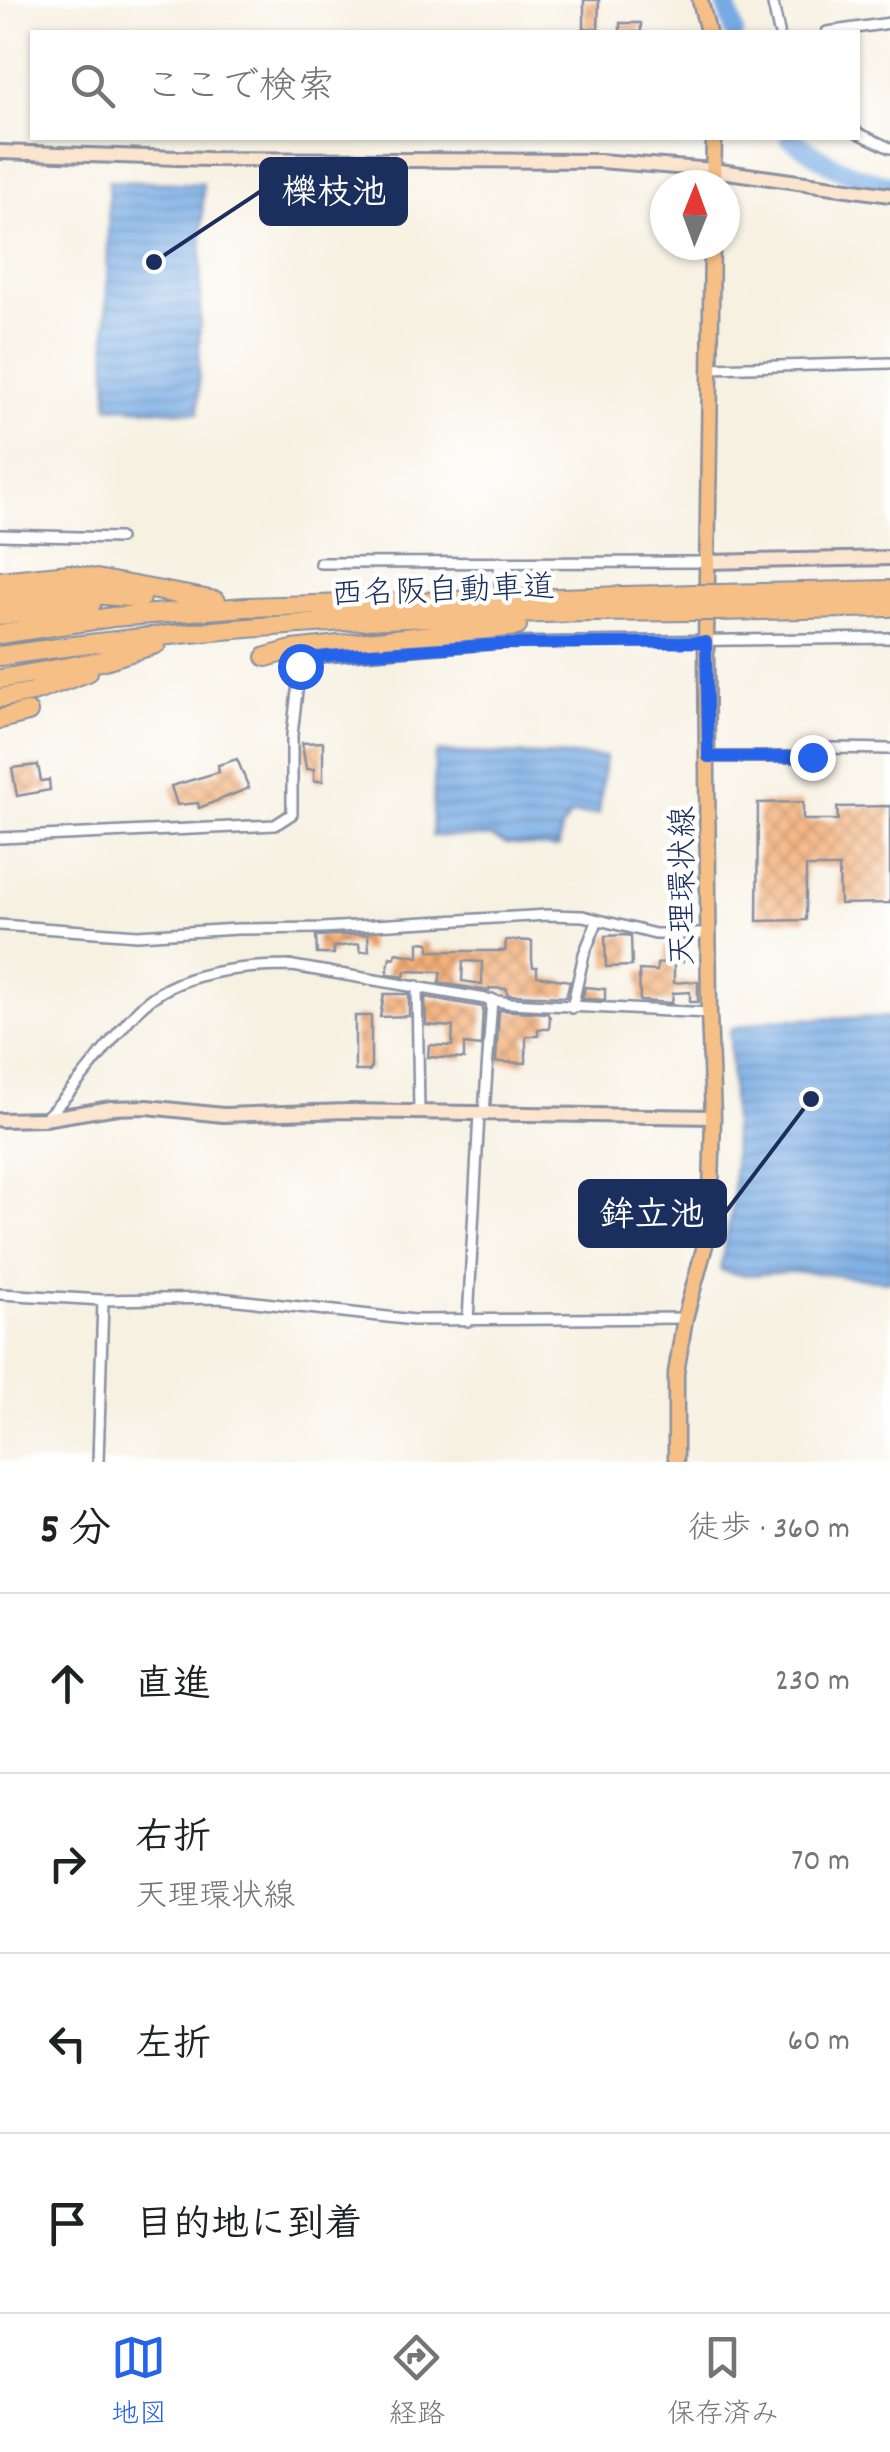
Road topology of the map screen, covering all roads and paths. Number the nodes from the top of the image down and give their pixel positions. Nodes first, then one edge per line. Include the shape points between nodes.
1 (700, 0) edge
2 (772, 0) edge
3 (890, 22) edge
4 (708, 30) edge
5 (779, 30) edge
6 (839, 30) edge
7 (860, 135) edge
8 (714, 140) edge
9 (890, 148) edge
10 (0, 152) edge
11 (660, 170) edge
12 (713, 170) edge
13 (740, 180) edge
14 (890, 194) edge
15 (712, 260) edge
16 (890, 363) edge
17 (710, 368) junction
18 (0, 535) edge
19 (118, 538) dead end
20 (890, 558) edge
21 (320, 562) dead end
22 (499, 562) junction
23 (706, 562) junction
24 (0, 581) edge
25 (500, 584) dead end
26 (0, 590) edge
27 (890, 590) edge
28 (0, 598) edge
29 (694, 602) junction
30 (718, 602) junction
31 (0, 606) edge
32 (890, 606) edge
33 (246, 607) junction
34 (635, 611) junction
35 (0, 615) edge
36 (0, 623) edge
37 (210, 631) junction
38 (0, 634) edge
39 (890, 638) edge
40 (706, 642) junction
41 (148, 646) junction
42 (266, 657) dead end
43 (0, 659) edge
44 (98, 668) junction
45 (0, 671) edge
46 (0, 680) edge
47 (0, 688) edge
48 (0, 698) edge
49 (28, 712) dead end
50 (0, 716) edge
51 (890, 749) edge
52 (708, 757) junction
53 (0, 838) edge
54 (597, 922) junction
55 (0, 924) edge
56 (708, 934) junction
57 (416, 986) junction
58 (492, 999) junction
59 (572, 1008) junction
60 (708, 1013) junction
61 (419, 1112) junction
62 (482, 1114) junction
63 (44, 1118) junction
64 (713, 1118) junction
65 (0, 1120) edge
66 (0, 1294) edge
67 (103, 1300) junction
68 (685, 1318) junction
69 (468, 1321) junction
70 (98, 1462) edge
71 (676, 1462) edge

1 - 4 main road
2 - 5 street
3 - 6 street
7 - 9 street
8 - 12 main road
10 - 11 street via 600,161
13 - 14 street
15 - 17 main road, 天理環状線
16 - 17 street
17 - 23 main road, 天理環状線
18 - 19 street
20 - 23 street
21 - 22 street
22 - 23 street
22 - 25 street
23 - 40 main road, 天理環状線
24 - 33 highway via 69,574
26 - 33 highway via 48,584
27 - 30 highway, 西名阪自動車道
28 - 33 highway via 52,591
29 - 30 highway, 西名阪自動車道, bridge
29 - 33 highway, 西名阪自動車道
29 - 34 highway, 西名阪自動車道
30 - 32 highway, 西名阪自動車道
31 - 33 highway via 50,598
33 - 35 highway via 81,604
33 - 36 highway via 95,609
33 - 38 highway, 西名阪自動車道
34 - 37 highway, 西名阪自動車道
34 - 42 highway via 620,620 531,624
37 - 41 highway
37 - 43 highway, 西名阪自動車道
37 - 45 highway
39 - 40 street
40 - 52 main road, 天理環状線
40 - 53 street via 500,640 312,658 300,666 292,814 275,825
41 - 44 highway
41 - 46 highway
44 - 47 highway
44 - 48 highway
49 - 50 highway
51 - 52 street
52 - 56 main road, 天理環状線
54 - 55 street via 548,914 137,935
54 - 56 street via 655,934
54 - 59 street
56 - 60 main road, 天理環状線
57 - 58 street
57 - 61 street
57 - 63 street via 293,966 206,974 141,1006
58 - 59 street
58 - 62 street
59 - 60 street
60 - 64 main road, 天理環状線
61 - 62 street
61 - 63 street via 223,1116 148,1107
62 - 64 street
62 - 69 street
63 - 65 street
64 - 68 main road, 天理環状線 via 710,1227
66 - 67 street
67 - 69 street via 220,1298
67 - 70 street
68 - 69 street
68 - 71 main road, 天理環状線 via 676,1373

